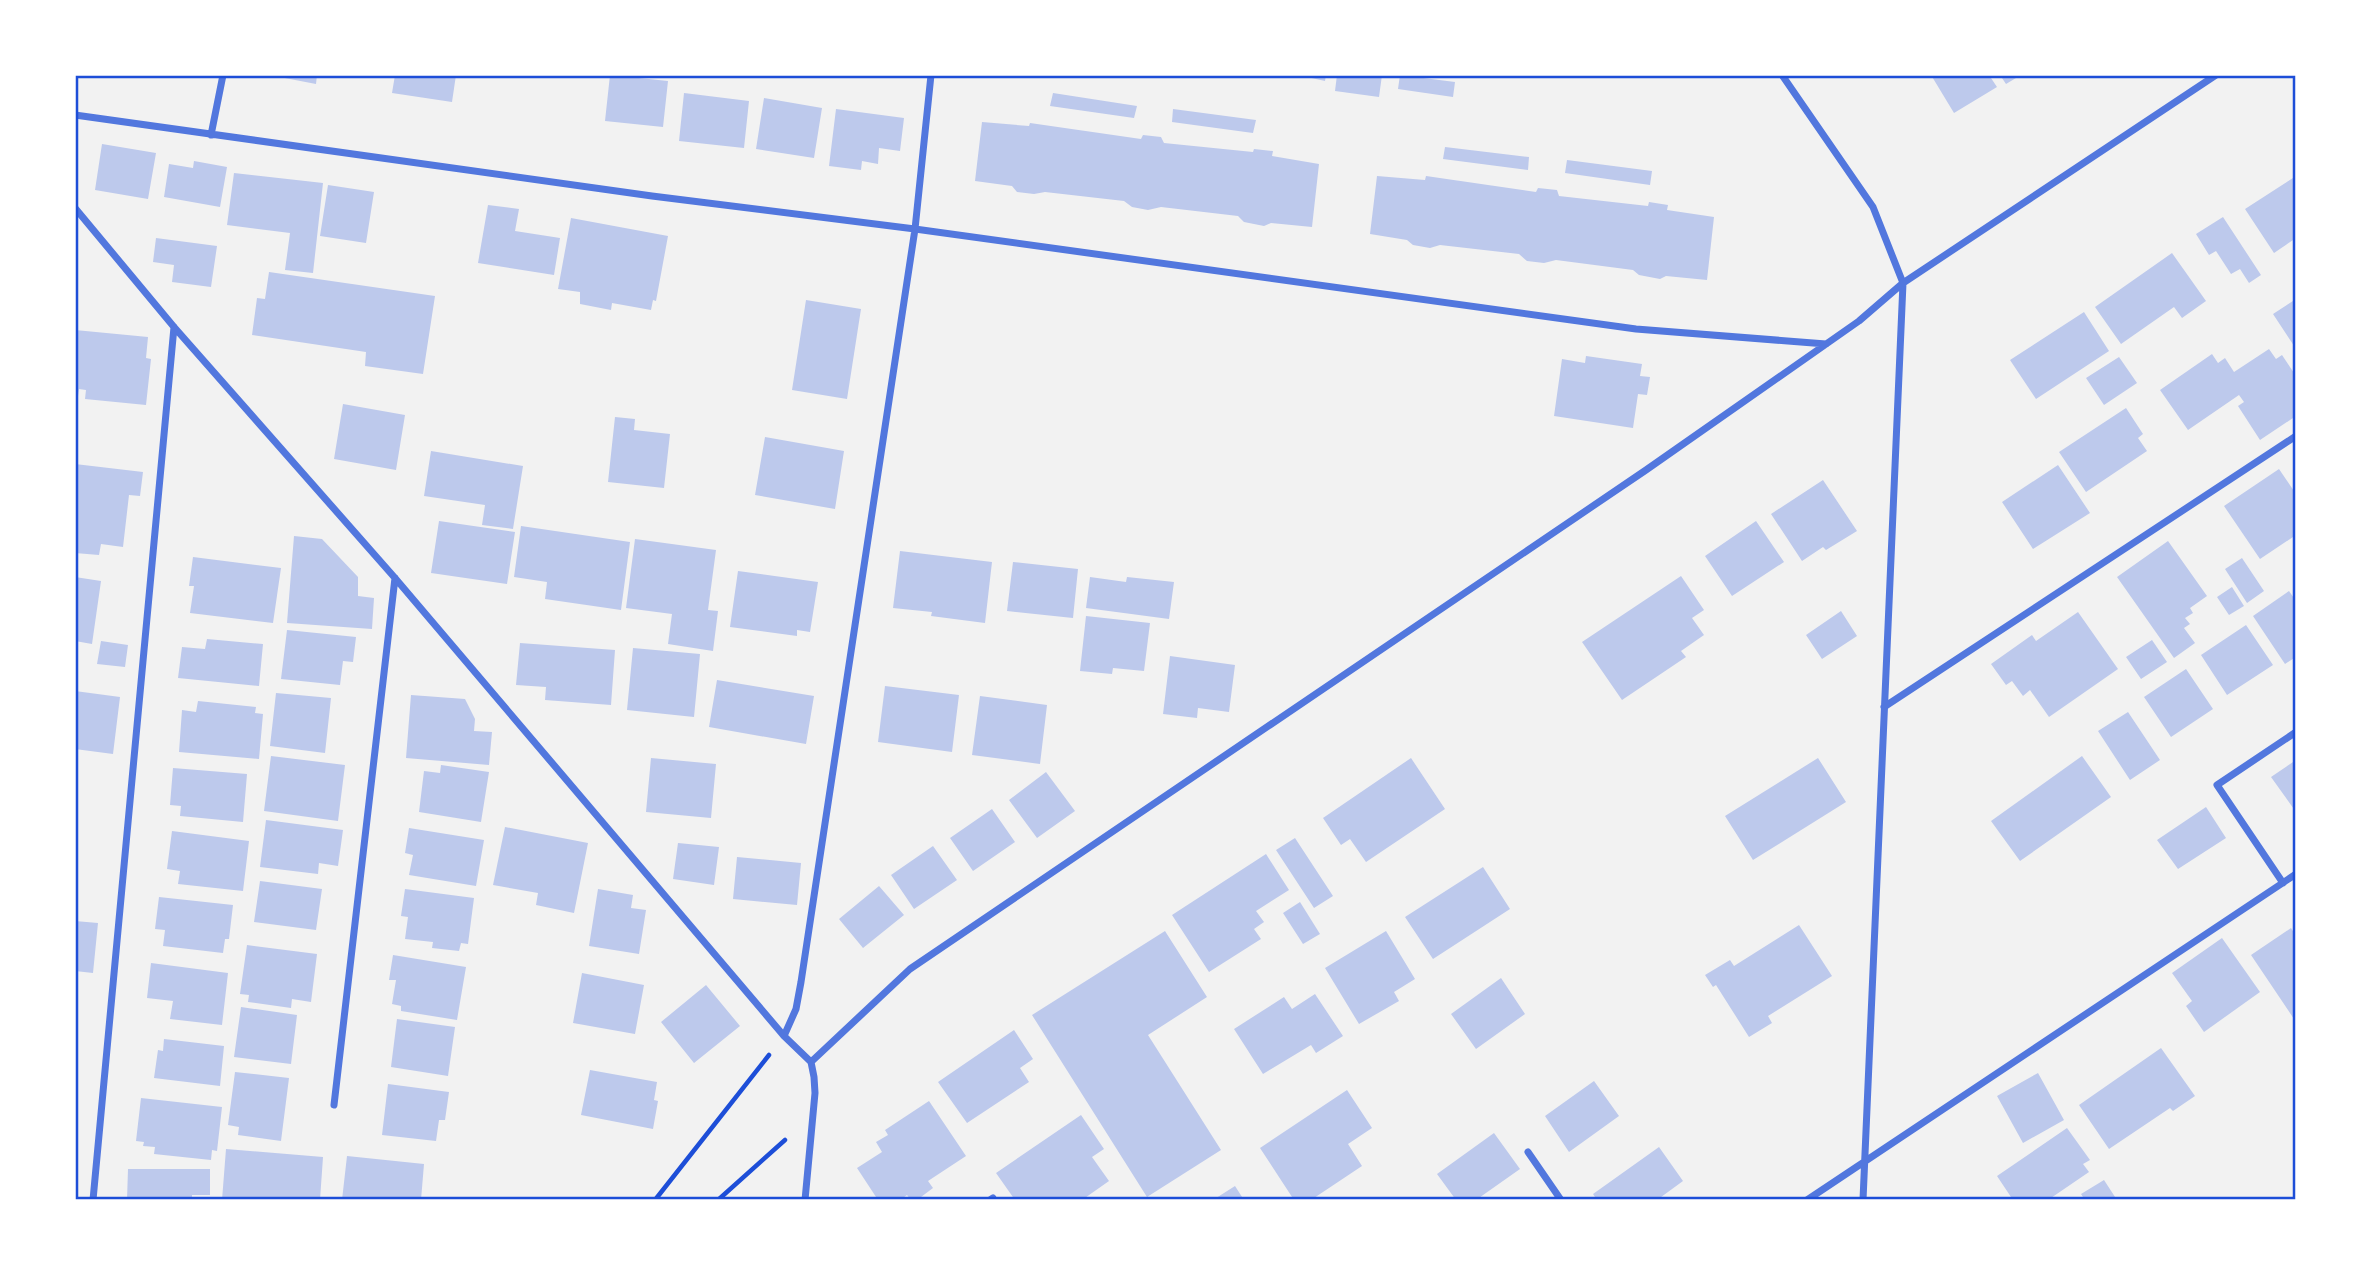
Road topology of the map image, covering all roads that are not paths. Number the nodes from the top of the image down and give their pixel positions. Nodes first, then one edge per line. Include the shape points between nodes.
1 (223, 75) edge
2 (931, 75) edge
3 (1782, 75) edge
4 (2216, 75) edge
5 (75, 115) edge
6 (211, 135) junction
7 (75, 208) edge
8 (915, 229) junction
9 (1903, 283) junction
10 (174, 327) junction
11 (1826, 344) junction
12 (2296, 436) edge
13 (395, 578) junction
14 (1884, 707) junction
15 (2296, 732) edge
16 (2296, 874) edge
17 (2283, 883) junction
18 (784, 1036) junction
19 (811, 1062) junction
20 (334, 1105) dead end
21 (1528, 1152) dead end
22 (1866, 1159) junction
23 (93, 1200) edge
24 (805, 1200) edge
25 (1561, 1200) edge
26 (1807, 1200) edge
27 (1863, 1200) edge

1 - 6 street
2 - 8 street
3 - 9 street via 1873,207
4 - 9 street
5 - 6 street
6 - 8 street
7 - 10 street
8 - 11 street via 1636,329
8 - 18 street via 801,982
9 - 11 street
9 - 14 street
10 - 13 street
10 - 23 street
11 - 19 street via 910,969
12 - 14 street
13 - 18 street
13 - 20 street
14 - 22 street
15 - 17 street via 2217,785
16 - 17 street
17 - 22 street
18 - 19 street
19 - 24 street via 815,1093
21 - 25 street
22 - 26 street
22 - 27 street

